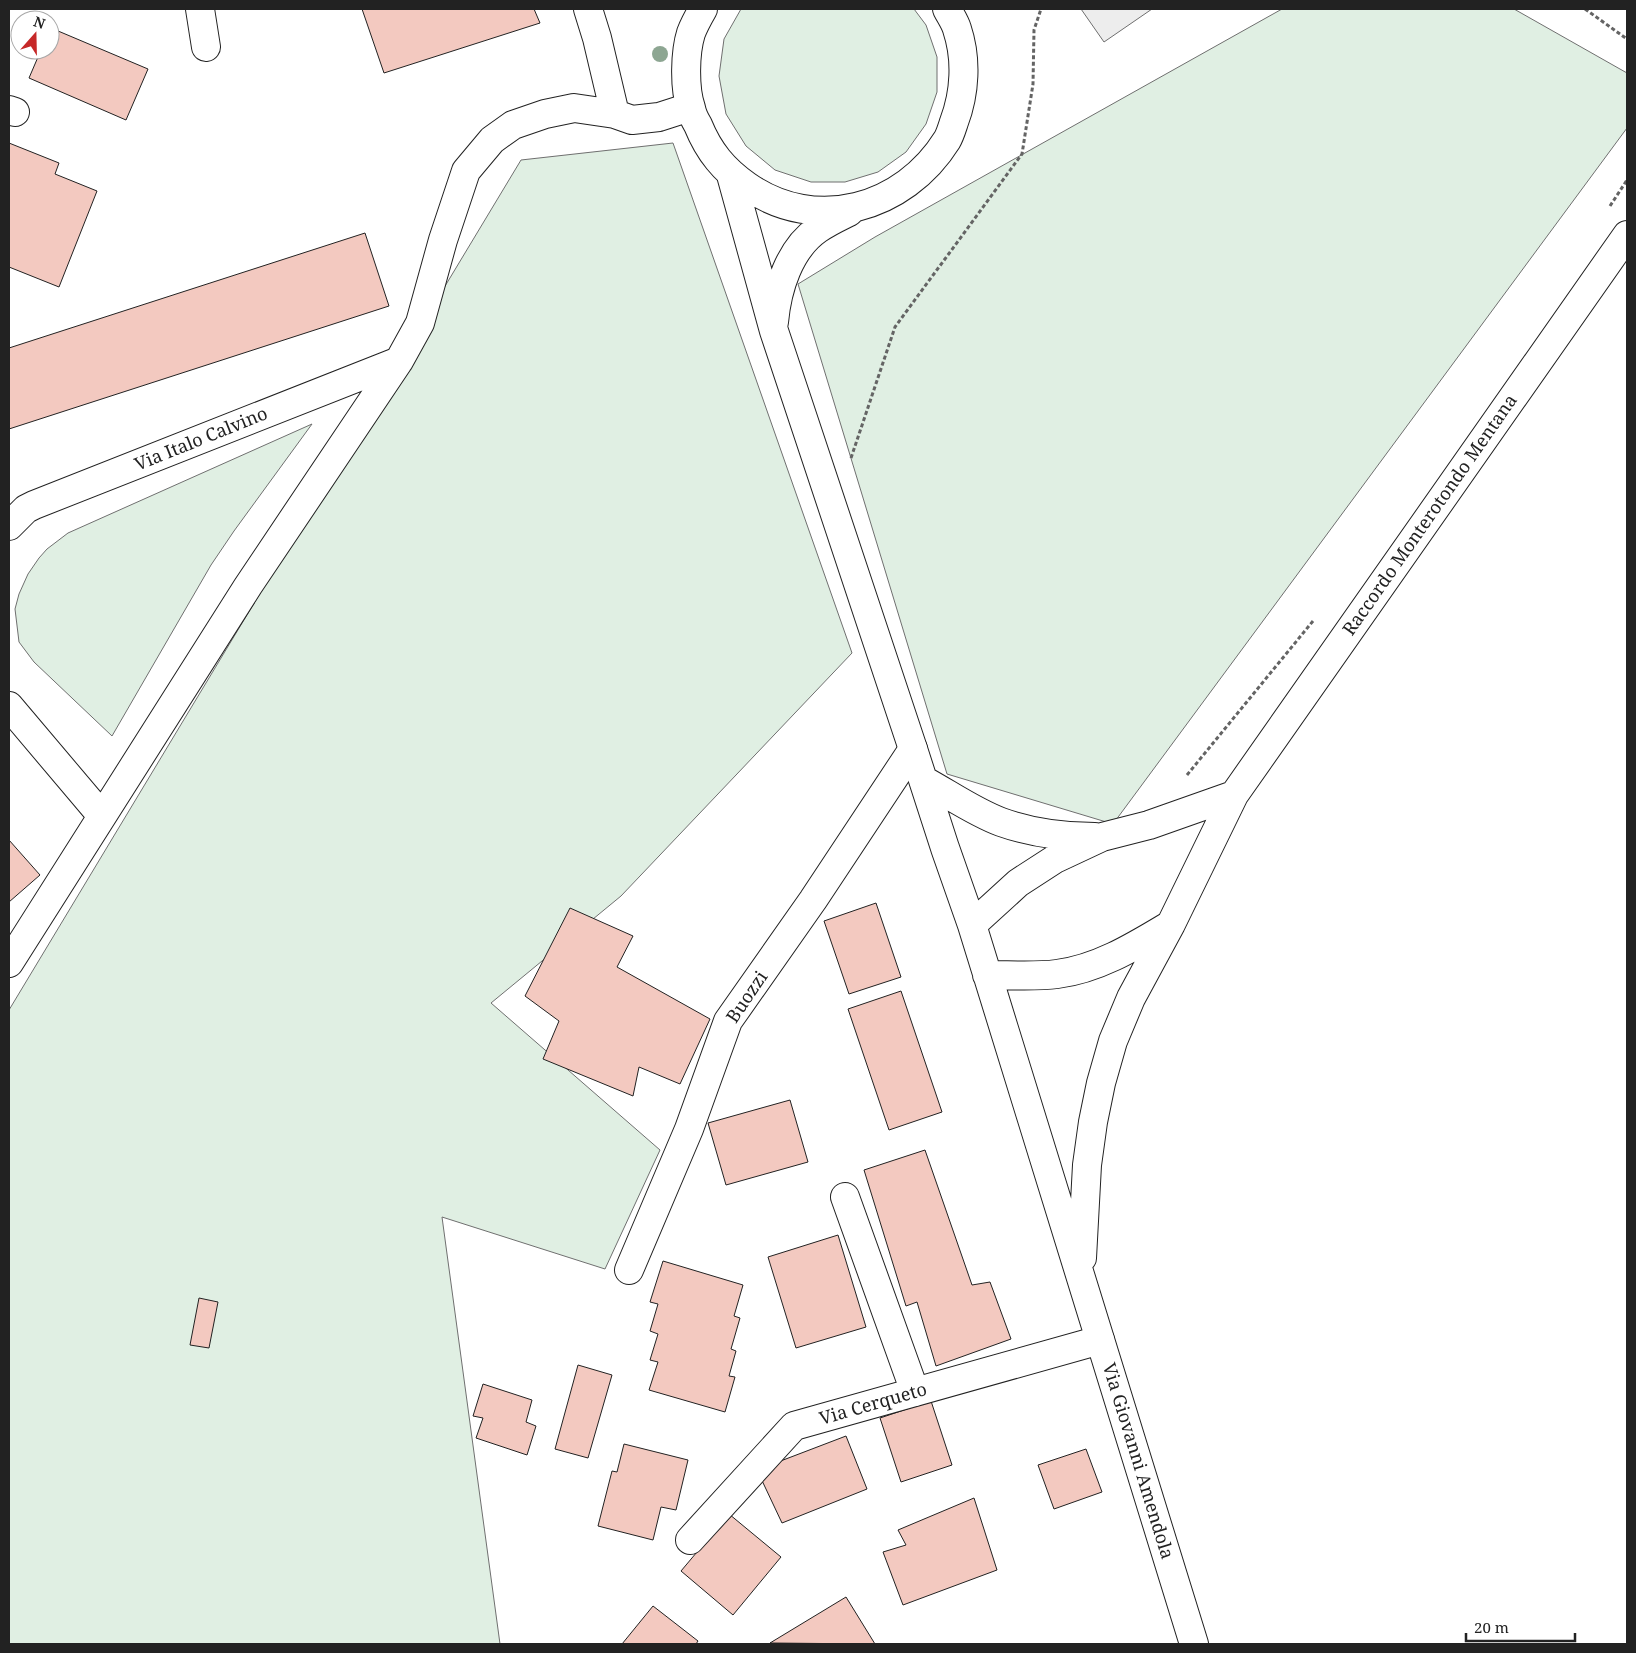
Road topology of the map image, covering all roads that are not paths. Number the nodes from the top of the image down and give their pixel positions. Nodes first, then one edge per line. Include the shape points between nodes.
1 (200, 9) edge
2 (588, 9) edge
3 (679, 9) edge
4 (947, 9) edge
5 (697, 21) edge
6 (206, 47) dead end
7 (690, 107) junction
8 (615, 114) junction
9 (731, 175) junction
10 (863, 206) junction
11 (1627, 235) edge
12 (774, 332) junction
13 (399, 361) junction
14 (9, 526) edge
15 (9, 706) edge
16 (913, 749) junction
17 (923, 780) junction
18 (1234, 795) junction
19 (102, 816) junction
20 (1102, 837) junction
21 (1171, 924) junction
22 (972, 925) junction
23 (9, 963) edge
24 (987, 975) junction
25 (845, 1197) dead end
26 (628, 1270) dead end
27 (1082, 1279) junction
28 (1100, 1340) junction
29 (915, 1392) junction
30 (690, 1540) dead end
31 (1194, 1644) edge

1 - 6 main road
2 - 8 main road
3 - 5 main road
4 - 10 main road via 957,29 964,66 961,103 948,138 926,168 897,192
5 - 7 main road via 686,70
7 - 8 main road via 659,117 632,120
7 - 9 main road via 705,144
8 - 13 main road via 574,108 545,114 512,125 492,140 466,171 420,323
9 - 10 main road via 760,195 793,208 828,212
9 - 12 main road, Via Giovanni Amendola
10 - 12 main road via 817,230 802,244 791,260 776,302
11 - 18 main road, Raccordo Monterotondo Mentana
12 - 16 main road, Via Giovanni Amendola
13 - 14 main road, Via Italo Calvino via 34,505
13 - 19 main road via 248,586
15 - 19 main road
16 - 17 main road, Via Giovanni Amendola
16 - 26 main road, Buozzi via 728,1021 689,1129
17 - 20 main road via 979,812 1017,827 1067,837
17 - 22 main road, Via Giovanni Amendola
18 - 20 main road via 1149,825
18 - 21 main road, Raccordo Monterotondo Mentana
19 - 23 main road
20 - 22 main road via 1055,859 1018,883
21 - 24 main road via 1140,944 1083,968 1057,974
21 - 27 main road, Raccordo Monterotondo Mentana via 1131,998 1113,1041 1101,1083 1087,1165
22 - 24 main road, Via Giovanni Amendola
24 - 27 main road, Via Giovanni Amendola
25 - 29 main road
27 - 28 main road, Via Giovanni Amendola
28 - 29 main road, Via Cerqueto
28 - 31 main road, Via Giovanni Amendola
29 - 30 main road, Via Cerqueto via 794,1426

